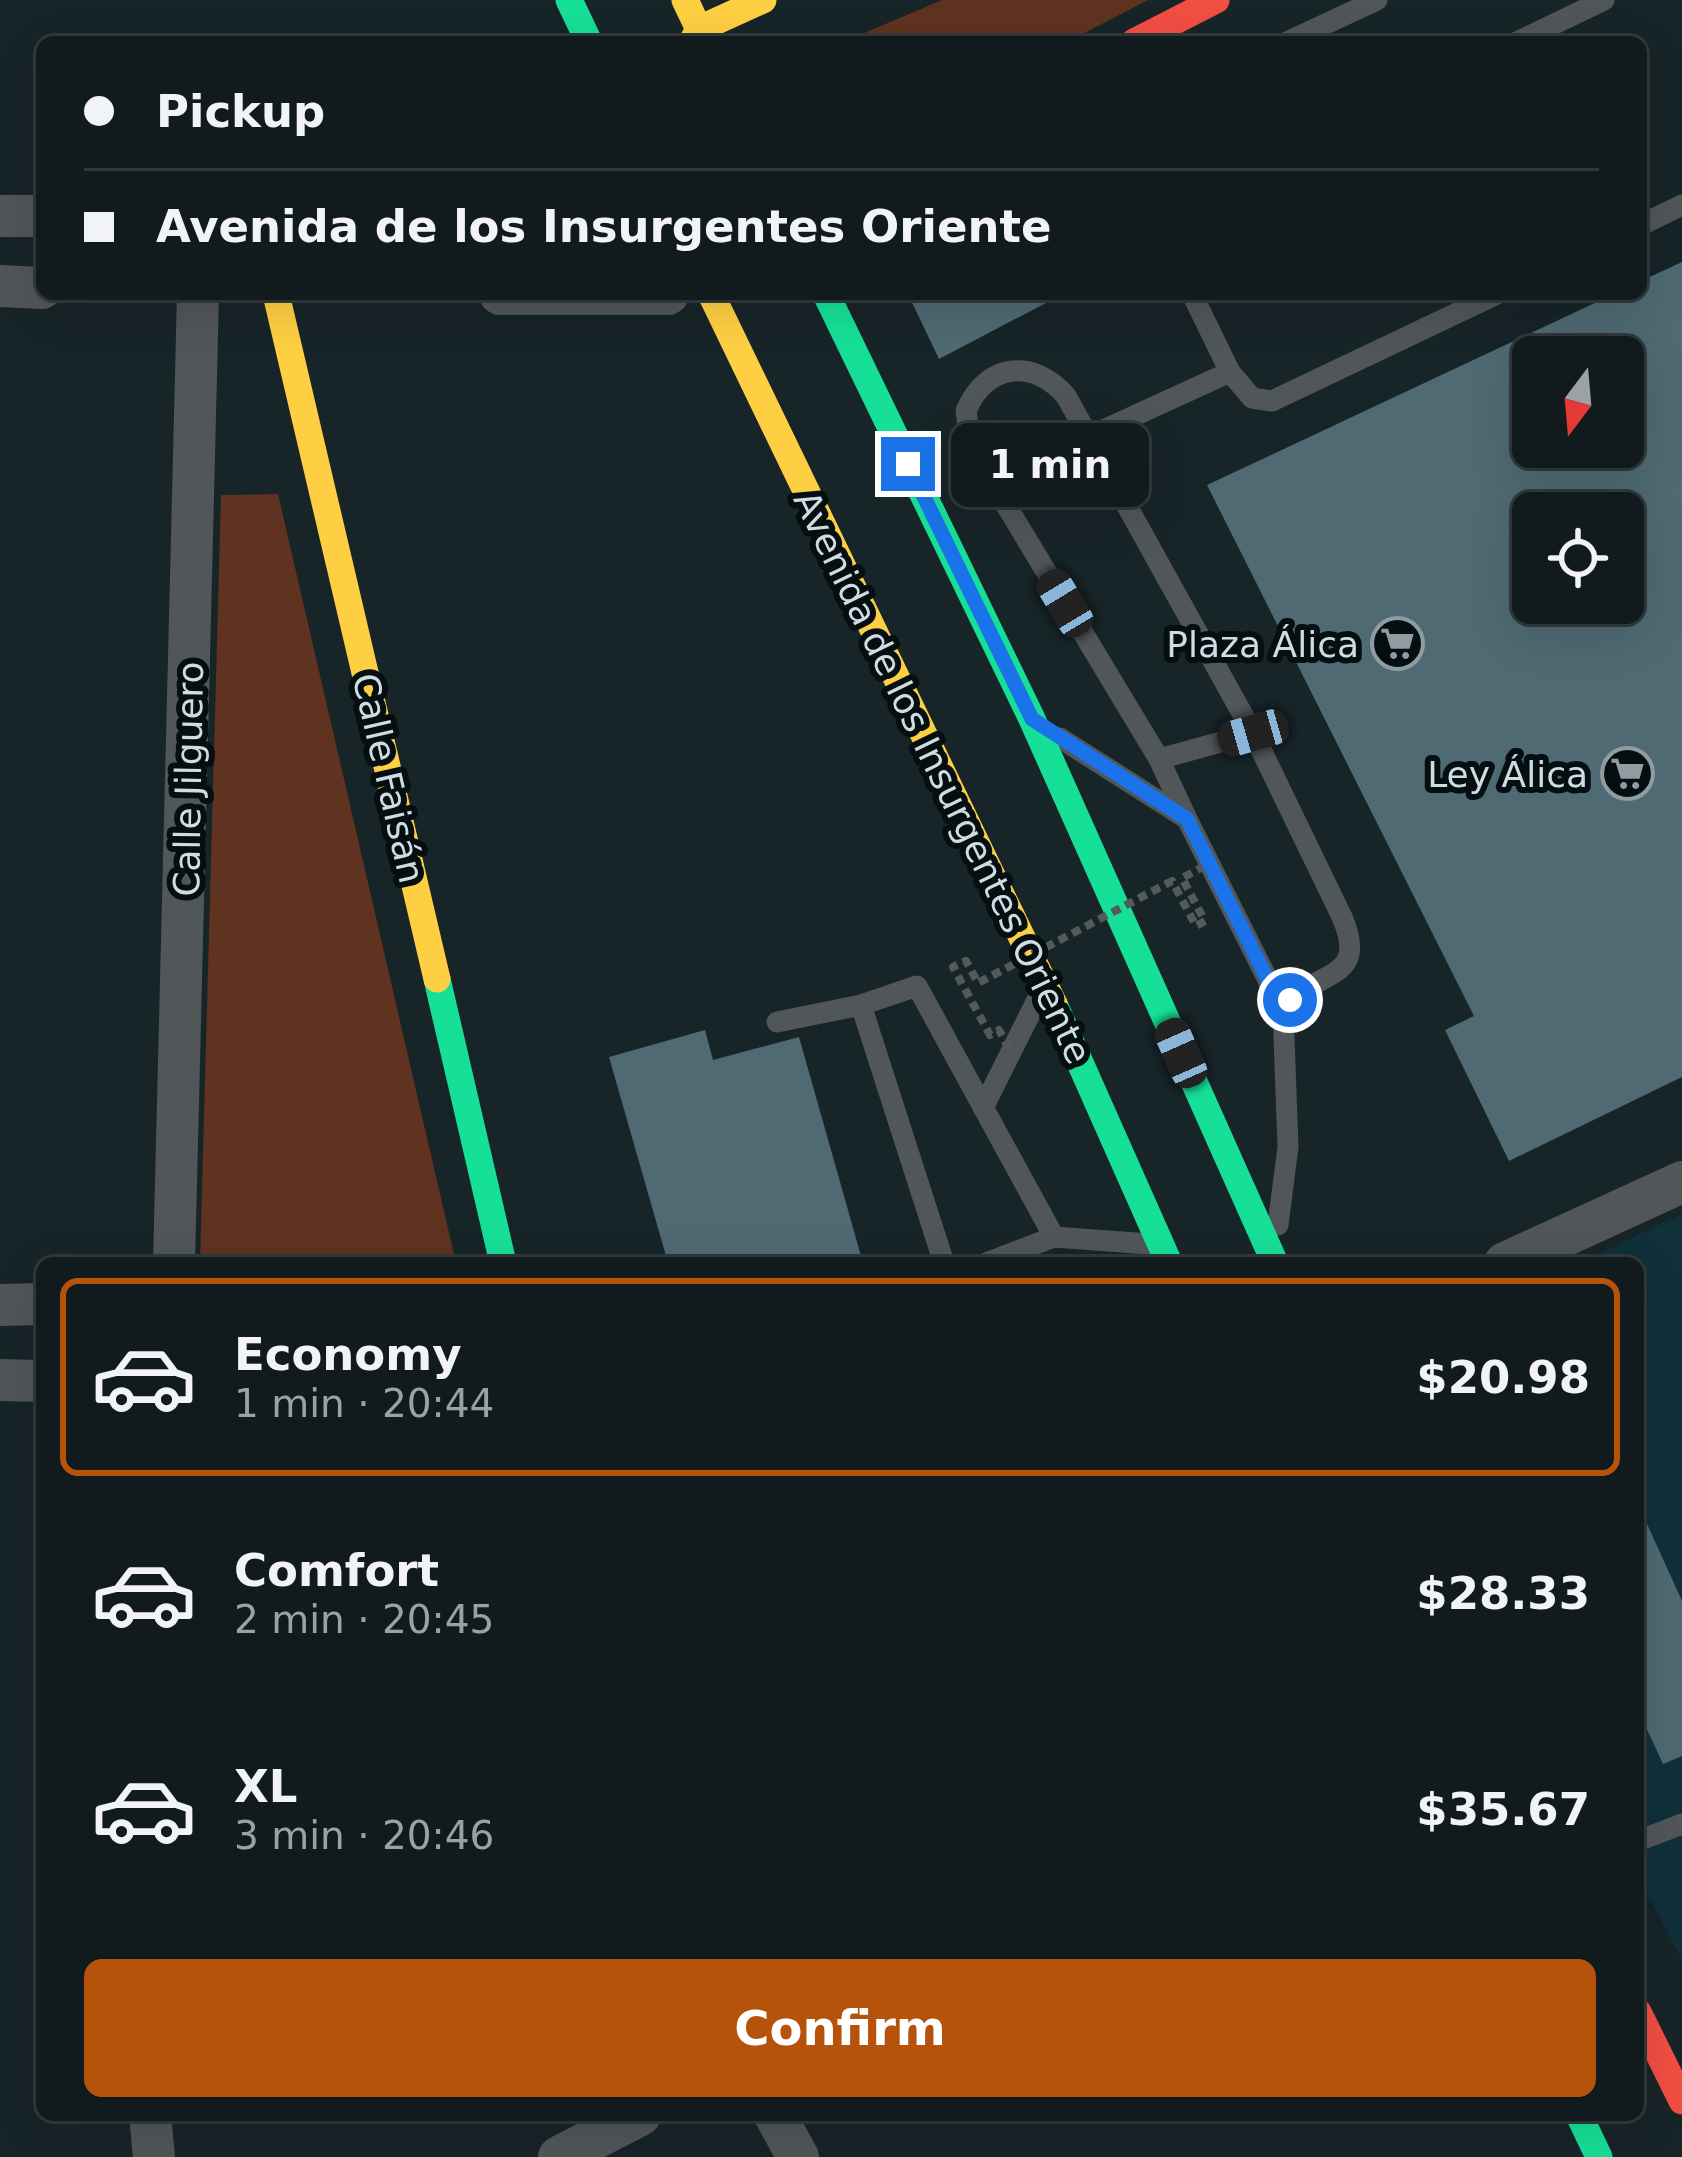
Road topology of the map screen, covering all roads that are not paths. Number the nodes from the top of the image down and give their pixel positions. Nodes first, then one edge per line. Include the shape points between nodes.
1 (569, 0) edge
2 (685, 0) edge
3 (1216, 0) edge
4 (1377, 0) edge
5 (1604, 0) edge
6 (721, 28) edge
7 (586, 36) edge
8 (1146, 36) edge
9 (1300, 36) edge
10 (1529, 36) edge
11 (1682, 206) edge
12 (0, 216) edge
13 (36, 216) edge
14 (1647, 222) edge
15 (0, 286) edge
16 (36, 288) edge
17 (198, 300) edge
18 (277, 300) edge
19 (714, 300) edge
20 (829, 300) edge
21 (861, 300) edge
22 (1195, 300) edge
23 (1484, 300) edge
24 (1230, 372) junction
25 (1088, 437) junction
26 (1032, 719) junction
27 (1253, 733) junction
28 (1076, 748) junction
29 (1159, 759) junction
30 (1187, 819) junction
31 (1046, 985) junction
32 (860, 1005) junction
33 (1283, 1010) junction
34 (778, 1022) dead end
35 (982, 1108) junction
36 (1682, 1181) edge
37 (1054, 1237) junction
38 (1165, 1254) edge
39 (174, 1257) edge
40 (502, 1257) edge
41 (942, 1257) edge
42 (1002, 1257) edge
43 (1273, 1257) edge
44 (1276, 1257) edge
45 (1517, 1257) edge
46 (36, 1304) edge
47 (0, 1305) edge
48 (0, 1380) edge
49 (36, 1381) edge
50 (1682, 1824) edge
51 (1644, 1839) edge
52 (1644, 2024) edge
53 (1682, 2101) edge
54 (151, 2121) edge
55 (628, 2121) edge
56 (778, 2121) edge
57 (1582, 2121) edge
58 (154, 2157) edge
59 (559, 2157) edge
60 (798, 2157) edge
61 (1599, 2157) edge

1 - 7 main road
2 - 6 main road
3 - 8 main road
4 - 9 lane
5 - 10 lane
11 - 14 lane
12 - 13 street
15 - 16 street
17 - 39 street, Calle Jilguero
18 - 40 main road, Calle Faisán
19 - 31 main road, Avenida de los Insurgentes Oriente
20 - 26 main road
21 - 28 street
22 - 24 lane
23 - 24 lane via 1272,401 1252,398
24 - 25 lane
25 - 27 lane
25 - 29 lane via 1054,382 1020,368 985,380 966,411 971,447
26 - 28 lane
26 - 43 main road
27 - 29 lane
27 - 33 lane via 1354,946 1341,968 1303,988
28 - 30 lane
29 - 30 lane
30 - 33 lane
31 - 35 lane
31 - 38 main road, Avenida de los Insurgentes Oriente
32 - 34 lane
32 - 35 lane via 917,986
32 - 41 lane
33 - 44 lane via 1288,1147
35 - 37 lane
36 - 45 street
37 - 38 lane
37 - 42 lane
46 - 47 street
48 - 49 street
50 - 51 lane
52 - 53 main road
54 - 58 street
55 - 59 street
56 - 60 street
57 - 61 main road

